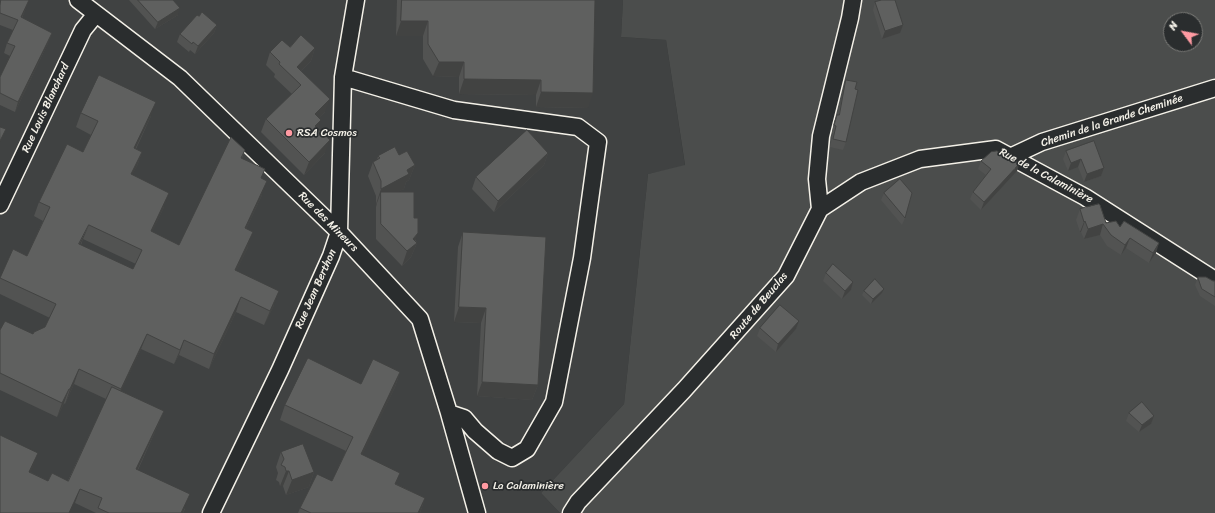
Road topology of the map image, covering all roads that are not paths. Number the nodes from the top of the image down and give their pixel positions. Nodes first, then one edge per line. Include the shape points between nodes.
1 (78, 0) edge
2 (356, 0) edge
3 (853, 0) edge
4 (96, 14) junction
5 (343, 77) junction
6 (1215, 88) edge
7 (1010, 156) junction
8 (0, 205) edge
9 (820, 209) junction
10 (340, 232) junction
11 (1215, 280) edge
12 (449, 413) junction
13 (211, 513) edge
14 (477, 513) edge
15 (571, 513) edge

1 - 4 street, Rue des Mineurs
2 - 5 street, Rue Jean Berthon
3 - 9 street via 821,136 817,179
4 - 8 street, Rue Louis Blanchard via 83,30
4 - 10 street, Rue des Mineurs via 180,78
5 - 10 street, Rue Jean Berthon
5 - 12 street via 454,110 578,127 598,142 582,258 554,402 527,449 512,458 498,451 464,418
6 - 7 street, Chemin de la Grande Cheminée via 1042,142
7 - 9 street, Rue de la Calaminière via 996,149 920,159 861,182
7 - 11 street, Rue de la Calaminière via 1085,197
9 - 15 street, Route de Beuclas via 786,276 684,390 578,502
10 - 12 street, Rue des Mineurs via 420,319
10 - 13 street, Rue Jean Berthon via 280,370
12 - 14 street, Rue des Mineurs

